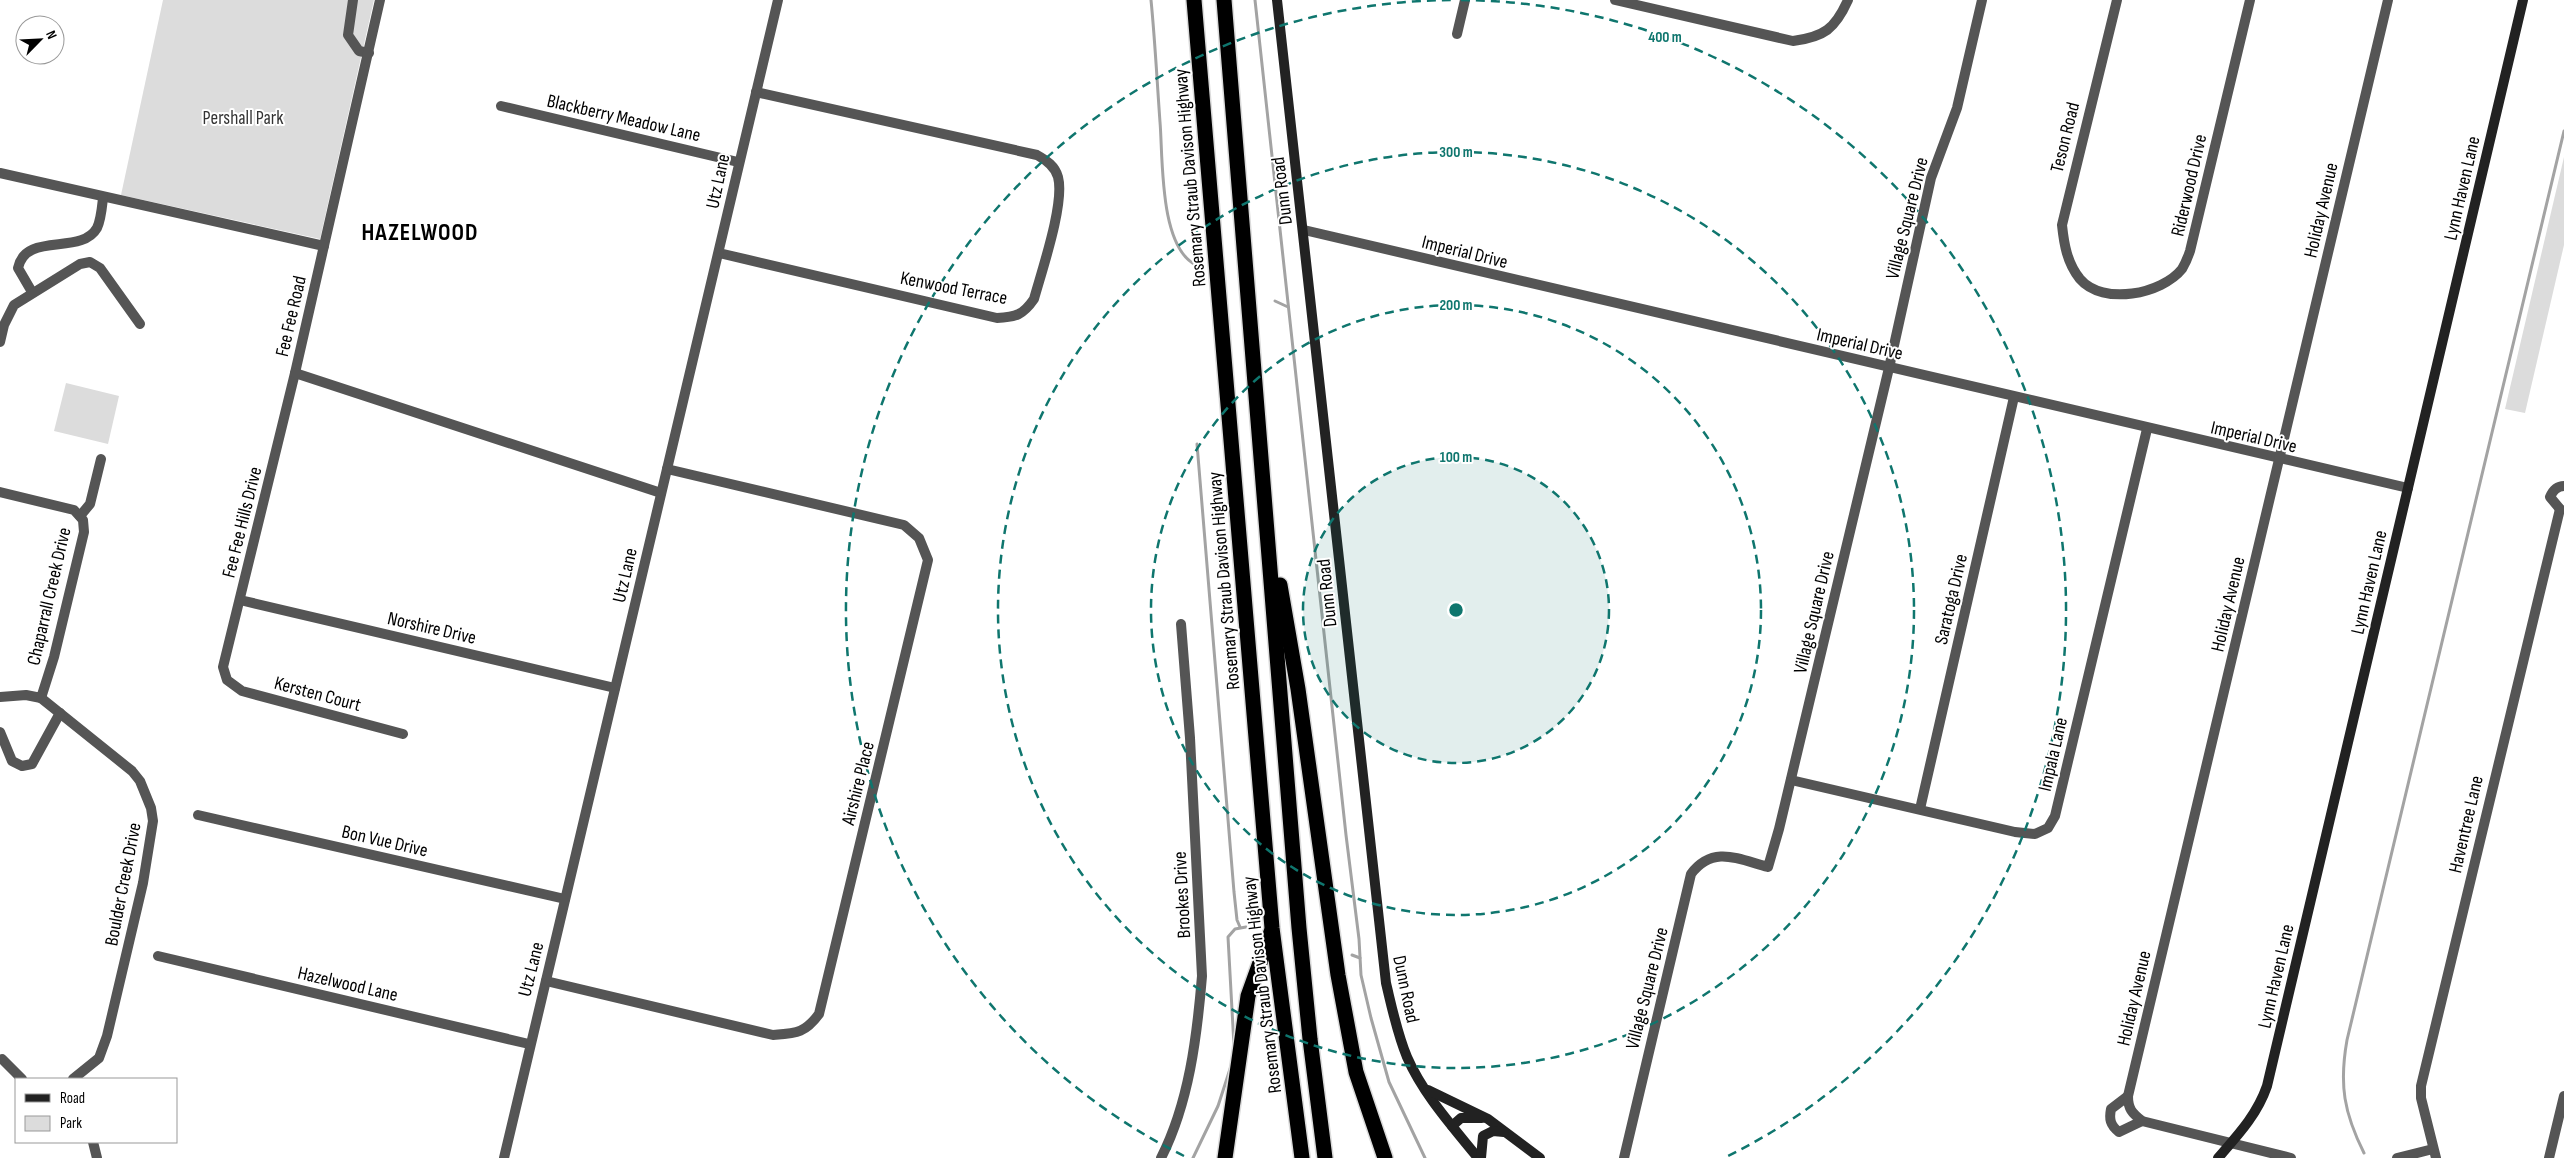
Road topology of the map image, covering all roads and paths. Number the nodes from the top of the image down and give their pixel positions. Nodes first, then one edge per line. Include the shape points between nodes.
1 (353, 0) edge
2 (380, 0) edge
3 (778, 0) edge
4 (1194, 0) edge
5 (1224, 0) edge
6 (1277, 0) edge
7 (1465, 0) edge
8 (1615, 0) edge
9 (1848, 0) edge
10 (1982, 0) edge
11 (2116, 0) edge
12 (2250, 0) edge
13 (2388, 0) edge
14 (2523, 0) edge
15 (1457, 34) dead end
16 (369, 53) junction
17 (756, 92) junction
18 (501, 106) dead end
19 (738, 162) junction
20 (0, 173) edge
21 (104, 198) junction
22 (1304, 230) junction
23 (324, 246) junction
24 (720, 253) junction
25 (2082, 281) joint
26 (32, 292) junction
27 (140, 324) dead end
28 (0, 342) edge
29 (1889, 368) junction
30 (295, 373) junction
31 (2014, 397) junction
32 (2147, 429) junction
33 (101, 459) dead end
34 (2279, 460) junction
35 (667, 470) junction
36 (2564, 486) edge
37 (2408, 488) junction
38 (0, 492) edge
39 (661, 494) junction
40 (1265, 497) junction
41 (2562, 506) edge
42 (80, 516) junction
43 (240, 600) junction
44 (1181, 624) dead end
45 (227, 680) joint
46 (615, 688) junction
47 (0, 697) edge
48 (40, 698) junction
49 (60, 713) junction
50 (0, 732) edge
51 (403, 734) dead end
52 (1791, 780) junction
53 (1920, 810) junction
54 (198, 815) dead end
55 (565, 899) junction
56 (1272, 928) junction
57 (158, 956) dead end
58 (546, 981) junction
59 (530, 1044) junction
60 (1, 1058) edge
61 (21, 1078) edge
62 (77, 1078) edge
63 (1426, 1088) junction
64 (2128, 1096) junction
65 (2564, 1096) edge
66 (1488, 1119) junction
67 (2142, 1121) junction
68 (1452, 1126) junction
69 (1505, 1132) junction
70 (2232, 1142) junction
71 (93, 1143) edge
72 (2434, 1154) edge
73 (97, 1158) edge
74 (504, 1158) edge
75 (1161, 1158) edge
76 (1225, 1158) edge
77 (1302, 1158) edge
78 (1325, 1158) edge
79 (1385, 1158) edge
80 (1479, 1158) edge
81 (1540, 1158) edge
82 (1624, 1158) edge
83 (2218, 1158) edge
84 (2291, 1158) edge
85 (2397, 1158) edge
86 (2549, 1158) edge

1 - 16 street via 348,35 359,51
2 - 16 street
3 - 17 street, Utz Lane
4 - 56 highway, Rosemary Straub Davison Highway
5 - 40 highway
6 - 22 street, Dunn Road
7 - 15 street
8 - 9 street via 1793,41 1824,33 1836,24
10 - 29 street, Village Square Drive via 1957,108 1931,178
11 - 25 street, Teson Road via 2062,225 2071,265
12 - 25 street, Riderwood Drive via 2196,232 2182,268 2154,289 2136,294 2114,294
13 - 34 street, Holiday Avenue
14 - 37 street, Lynn Haven Lane
16 - 23 street
17 - 19 street, Utz Lane
17 - 24 street, Kenwood Terrace via 1038,155 1050,163 1058,175 1061,193 1034,299 1015,317 998,318
18 - 19 street, Blackberry Meadow Lane
19 - 24 street, Utz Lane
20 - 21 street
21 - 23 street
21 - 26 street via 97,228 89,236 31,250 22,257 18,268
22 - 29 street, Imperial Drive
22 - 63 street, Dunn Road via 1382,961 1397,1029 1408,1058
23 - 30 street, Fee Fee Road
24 - 35 street, Utz Lane
26 - 27 street via 80,264 90,262 100,268
26 - 28 street via 14,305
29 - 31 street, Imperial Drive
29 - 52 street, Village Square Drive
30 - 39 street, Fee Fee Road
30 - 43 street, Fee Fee Hills Drive
31 - 32 street, Imperial Drive
31 - 53 street, Saratoga Drive
32 - 34 street, Imperial Drive
32 - 53 street, Impala Lane via 2055,816 2048,828 2035,834 2015,832
33 - 42 street via 90,504
34 - 37 street, Imperial Drive
34 - 64 street, Holiday Avenue
35 - 39 street, Utz Lane
35 - 58 street, Airshire Place via 904,525 919,538 928,560 926,570 819,1014 810,1026 797,1033 774,1035
36 - 41 street via 2554,490 2550,497
37 - 70 street, Lynn Haven Lane via 2267,1086 2251,1120
38 - 42 street, Chaparrall Creek Drive via 74,510
39 - 46 street, Utz Lane
40 - 78 highway via 1304,984
40 - 79 highway via 1298,689 1340,985 1356,1072
41 - 72 street, Haventree Lane via 2422,1086 2421,1098
42 - 48 street, Chaparrall Creek Drive via 84,532 54,657
43 - 45 street, Fee Fee Hills Drive via 223,667
43 - 46 street, Norshire Drive
44 - 75 street, Brookes Drive via 1202,976 1200,1007 1184,1097 1175,1132
45 - 51 street, Kersten Court via 242,691
46 - 55 street, Utz Lane
47 - 48 street via 26,695
48 - 49 street, Boulder Creek Drive
49 - 50 street via 32,764 22,766 12,761
49 - 62 street, Boulder Creek Drive via 132,771 146,793 153,821 143,883 107,1036 99,1058
52 - 53 street, Impala Lane
52 - 82 street, Village Square Drive via 1768,867 1718,855 1699,864 1692,874
54 - 55 street, Bon Vue Drive
55 - 58 street, Utz Lane
56 - 76 highway via 1248,996
56 - 77 highway, Rosemary Straub Davison Highway
57 - 59 street, Hazelwood Lane
58 - 59 street, Utz Lane
59 - 74 street, Utz Lane
60 - 61 street
63 - 66 street
63 - 68 street, Dunn Road
64 - 67 street via 2132,1114
64 - 67 street via 2111,1109 2109,1118 2113,1127 2119,1132
65 - 86 street
66 - 68 street via 1461,1118
66 - 69 street
67 - 70 street
68 - 80 street, Dunn Road
69 - 80 street via 1483,1136
69 - 81 street
70 - 83 street, Lynn Haven Lane
70 - 84 street
71 - 73 street
72 - 85 street

